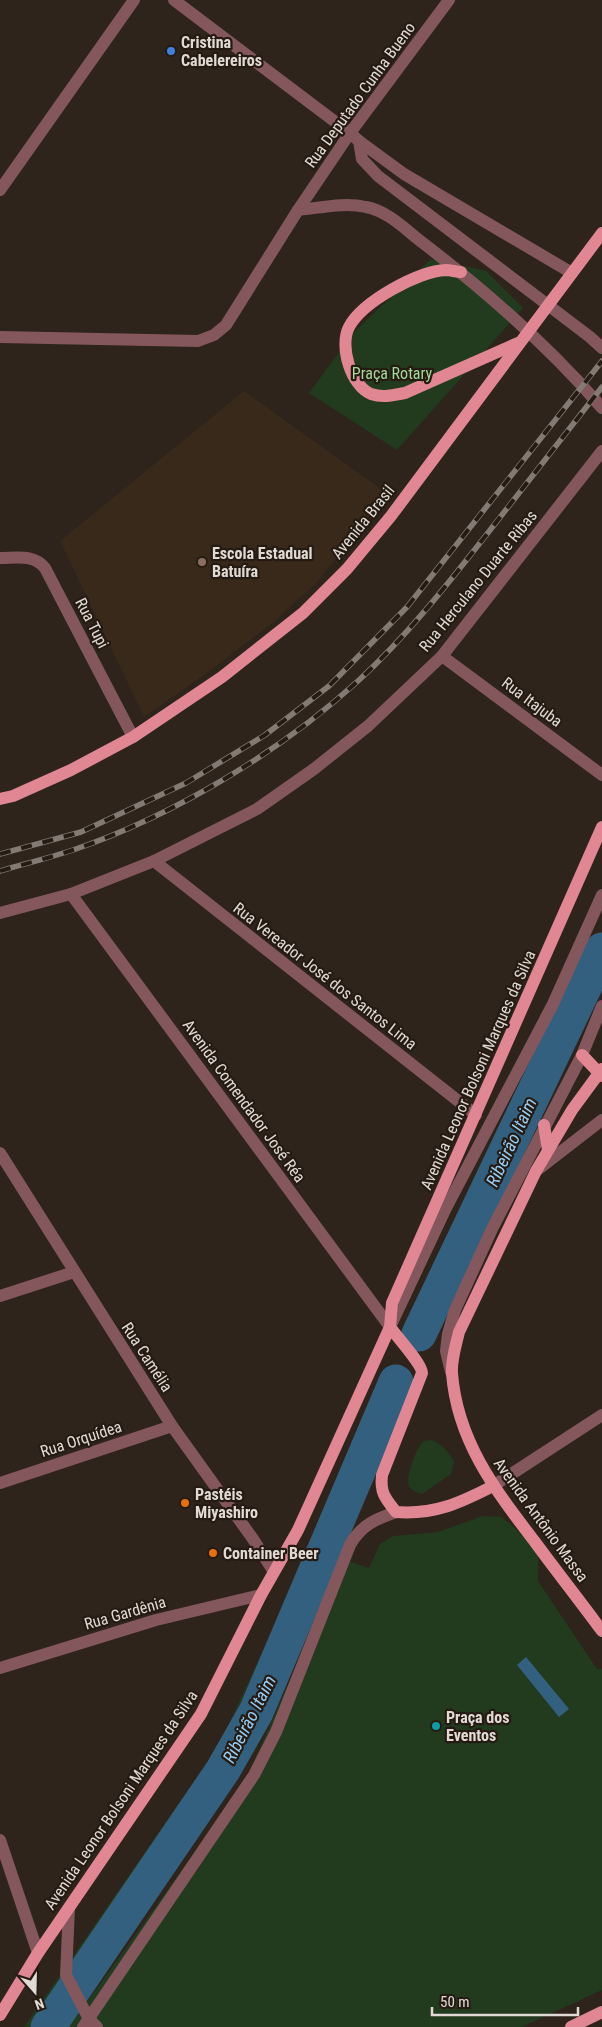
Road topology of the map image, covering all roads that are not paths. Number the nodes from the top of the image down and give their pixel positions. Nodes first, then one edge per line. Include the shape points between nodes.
1 (134, 0) edge
2 (174, 0) edge
3 (449, 0) edge
4 (354, 137) junction
5 (0, 190) edge
6 (298, 210) junction
7 (602, 233) edge
8 (461, 272) junction
9 (572, 273) junction
10 (0, 337) edge
11 (520, 342) junction
12 (602, 348) edge
13 (602, 408) edge
14 (602, 451) edge
15 (0, 558) edge
16 (442, 656) junction
17 (133, 737) junction
18 (602, 775) edge
19 (0, 799) edge
20 (602, 827) edge
21 (154, 861) junction
22 (71, 894) junction
23 (602, 895) edge
24 (0, 913) edge
25 (602, 1006) edge
26 (582, 1055) junction
27 (601, 1073) edge
28 (476, 1115) junction
29 (602, 1120) edge
30 (544, 1125) junction
31 (548, 1150) junction
32 (0, 1153) edge
33 (536, 1171) junction
34 (74, 1272) junction
35 (0, 1296) edge
36 (390, 1327) junction
37 (451, 1373) junction
38 (602, 1415) edge
39 (172, 1426) junction
40 (0, 1483) edge
41 (493, 1486) junction
42 (396, 1512) junction
43 (274, 1572) junction
44 (260, 1595) junction
45 (602, 1631) edge
46 (0, 1668) edge
47 (0, 1840) edge
48 (69, 1908) junction
49 (38, 1953) junction
50 (602, 2012) edge
51 (0, 2014) edge
52 (90, 2024) edge
53 (571, 2027) edge

1 - 5 street
2 - 4 street
3 - 4 street, Rua Deputado Cunha Bueno
4 - 6 street, Rua Deputado Cunha Bueno
4 - 9 street via 404,174
4 - 12 street via 362,159 378,176
6 - 8 street via 342,206 366,207 384,213
6 - 10 street, Rua Deputado Cunha Bueno via 226,325 214,335 198,341
7 - 9 main road, Avenida Brasil
8 - 11 main road via 445,270 412,280 378,297 354,319 348,329 346,348 349,368 358,385 371,394 387,396 405,392
8 - 13 street via 542,343
9 - 11 main road, Avenida Brasil
11 - 17 main road, Avenida Brasil via 391,516 347,569 303,612 230,671
14 - 16 street, Rua Herculano Duarte Ribas
15 - 17 street, Rua Tupi via 39,560 46,568
16 - 18 street, Rua Itajuba
16 - 21 street, Rua Herculano Duarte Ribas via 368,726 306,775 257,809
17 - 19 main road, Avenida Brasil via 71,770
20 - 28 main road, Avenida Leonor Bolsoni Marques da Silva
21 - 22 street, Rua Herculano Duarte Ribas
21 - 28 street, Rua Vereador José dos Santos Lima
22 - 24 street, Rua Herculano Duarte Ribas
22 - 36 street, Avenida Comendador José Réa
23 - 36 street, Avenida Leonor Bolsoni Marques da Silva via 554,1004 446,1208
25 - 26 street
26 - 27 main road
26 - 30 street
27 - 31 main road via 572,1110
28 - 36 main road, Avenida Leonor Bolsoni Marques da Silva via 392,1303
29 - 33 street
30 - 31 main road
30 - 37 street via 455,1310 446,1351
31 - 33 main road
32 - 34 street, Rua Camélia
33 - 37 main road, Avenida Antônio Massa via 459,1332
34 - 35 street
34 - 39 street, Rua Camélia
36 - 42 main road via 422,1367 382,1475 381,1488
36 - 43 main road, Avenida Leonor Bolsoni Marques da Silva via 298,1530
37 - 41 main road, Avenida Antônio Massa via 458,1415 471,1448
38 - 41 street
39 - 40 street, Rua Orquídea
39 - 43 street, Rua Camélia
41 - 42 main road via 443,1509
41 - 45 main road, Avenida Antônio Massa
42 - 52 street via 377,1519 356,1533 276,1732 254,1775
43 - 44 main road, Avenida Leonor Bolsoni Marques da Silva
44 - 46 street, Rua Gardênia via 156,1620
44 - 48 main road, Avenida Leonor Bolsoni Marques da Silva via 201,1714
47 - 49 street
48 - 49 main road, Avenida Leonor Bolsoni Marques da Silva
48 - 52 street via 66,1975
49 - 51 main road, Avenida Leonor Bolsoni Marques da Silva
50 - 53 main road

